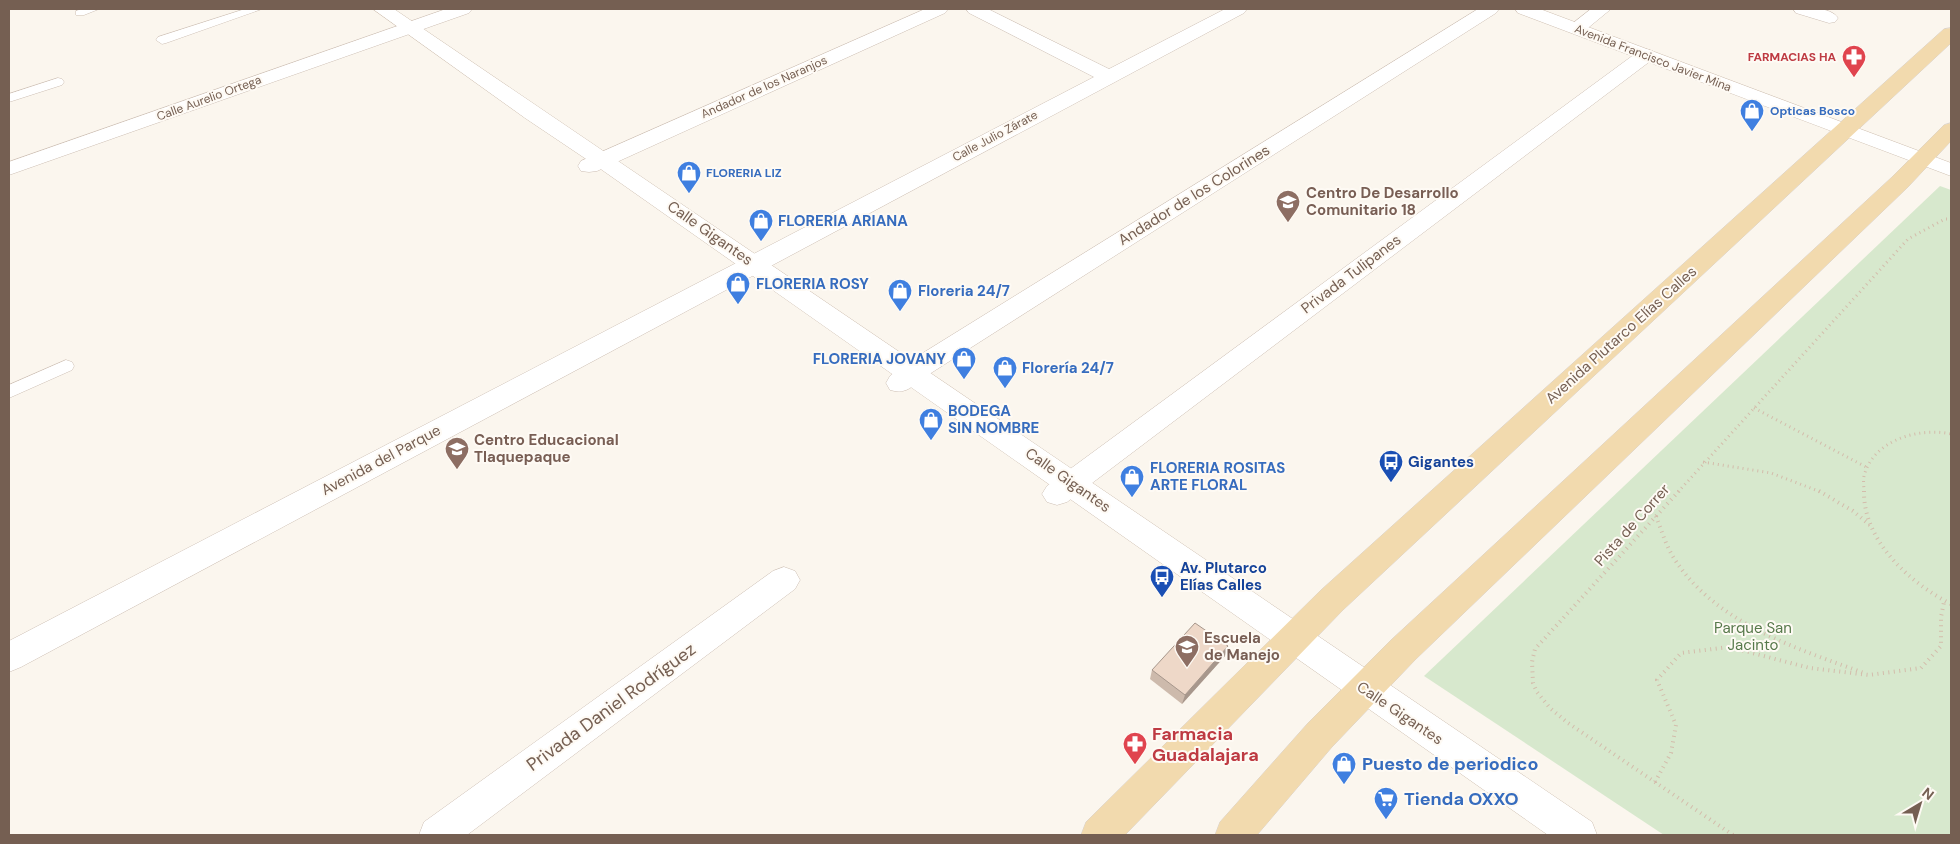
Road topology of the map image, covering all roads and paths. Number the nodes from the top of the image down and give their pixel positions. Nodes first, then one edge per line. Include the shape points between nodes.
1 (93, 9) edge
2 (256, 9) edge
3 (382, 9) edge
4 (464, 9) edge
5 (938, 9) edge
6 (975, 9) edge
7 (1238, 9) edge
8 (1490, 9) edge
9 (1524, 9) edge
10 (1602, 9) edge
11 (1802, 9) edge
12 (80, 13) dead end
13 (1829, 18) dead end
14 (409, 27) junction
15 (1576, 28) junction
16 (1951, 33) edge
17 (162, 40) dead end
18 (1646, 55) junction
19 (1107, 76) junction
20 (58, 82) dead end
21 (9, 98) edge
22 (1951, 129) edge
23 (1846, 130) junction
24 (1922, 160) junction
25 (596, 163) junction
26 (9, 170) edge
27 (1951, 170) edge
28 (1951, 219) edge
29 (754, 264) junction
30 (66, 366) dead end
31 (905, 378) junction
32 (9, 392) edge
33 (1754, 408) junction
34 (1951, 434) edge
35 (1702, 462) junction
36 (1868, 468) junction
37 (1064, 488) junction
38 (1656, 516) junction
39 (1872, 526) junction
40 (784, 580) dead end
41 (1944, 602) junction
42 (1951, 604) edge
43 (1292, 638) junction
44 (9, 657) edge
45 (1869, 675) junction
46 (1364, 689) junction
47 (1655, 782) junction
48 (437, 835) edge
49 (1099, 835) edge
50 (1233, 835) edge
51 (1579, 835) edge
52 (1733, 835) edge

1 - 12 lane
2 - 17 lane
3 - 14 street, Calle Gigantes
4 - 14 street, Calle Aurelio Ortega
5 - 25 street, Andador de los Naranjos
6 - 19 street
7 - 19 street, Calle Julio Zárate
8 - 31 street, Andador de los Colorines
9 - 15 street, Avenida Francisco Javier Mina
10 - 15 street
11 - 13 street
14 - 25 street, Calle Gigantes
14 - 26 street, Calle Aurelio Ortega
15 - 18 street, Avenida Francisco Javier Mina
16 - 23 main road, Avenida Plutarco Elías Calles
18 - 23 street, Avenida Francisco Javier Mina
18 - 37 street, Privada Tulipanes
19 - 29 street, Calle Julio Zárate
20 - 21 lane
22 - 24 main road
23 - 24 street, Avenida Francisco Javier Mina
23 - 43 main road, Avenida Plutarco Elías Calles
24 - 27 street, Avenida Francisco Javier Mina
24 - 46 main road
25 - 29 street, Calle Gigantes
28 - 33 path, Pista de Correr via 1908,238
29 - 31 street, Calle Gigantes
29 - 44 street, Avenida del Parque
30 - 32 lane
31 - 37 street, Calle Gigantes
33 - 35 path, Pista de Correr
33 - 36 path
34 - 36 path via 1916,431 1892,441 1878,452
35 - 38 path, Pista de Correr
35 - 39 path via 1785,475 1847,505
36 - 39 path via 1862,483 1864,503
37 - 43 street, Calle Gigantes
38 - 45 path via 1673,558 1698,588 1728,612 1802,650
38 - 47 path, Pista de Correr via 1535,649 1530,662 1530,674 1544,704
39 - 41 path via 1884,551 1905,576
40 - 48 street, Privada Daniel Rodríguez
41 - 42 path
41 - 45 path via 1940,646 1921,668
43 - 46 street, Calle Gigantes
43 - 49 main road, Avenida Plutarco Elías Calles
45 - 47 path via 1810,668 1728,647 1681,653 1657,680 1676,725 1671,752
46 - 50 main road
46 - 51 street, Calle Gigantes
47 - 52 path, Pista de Correr

